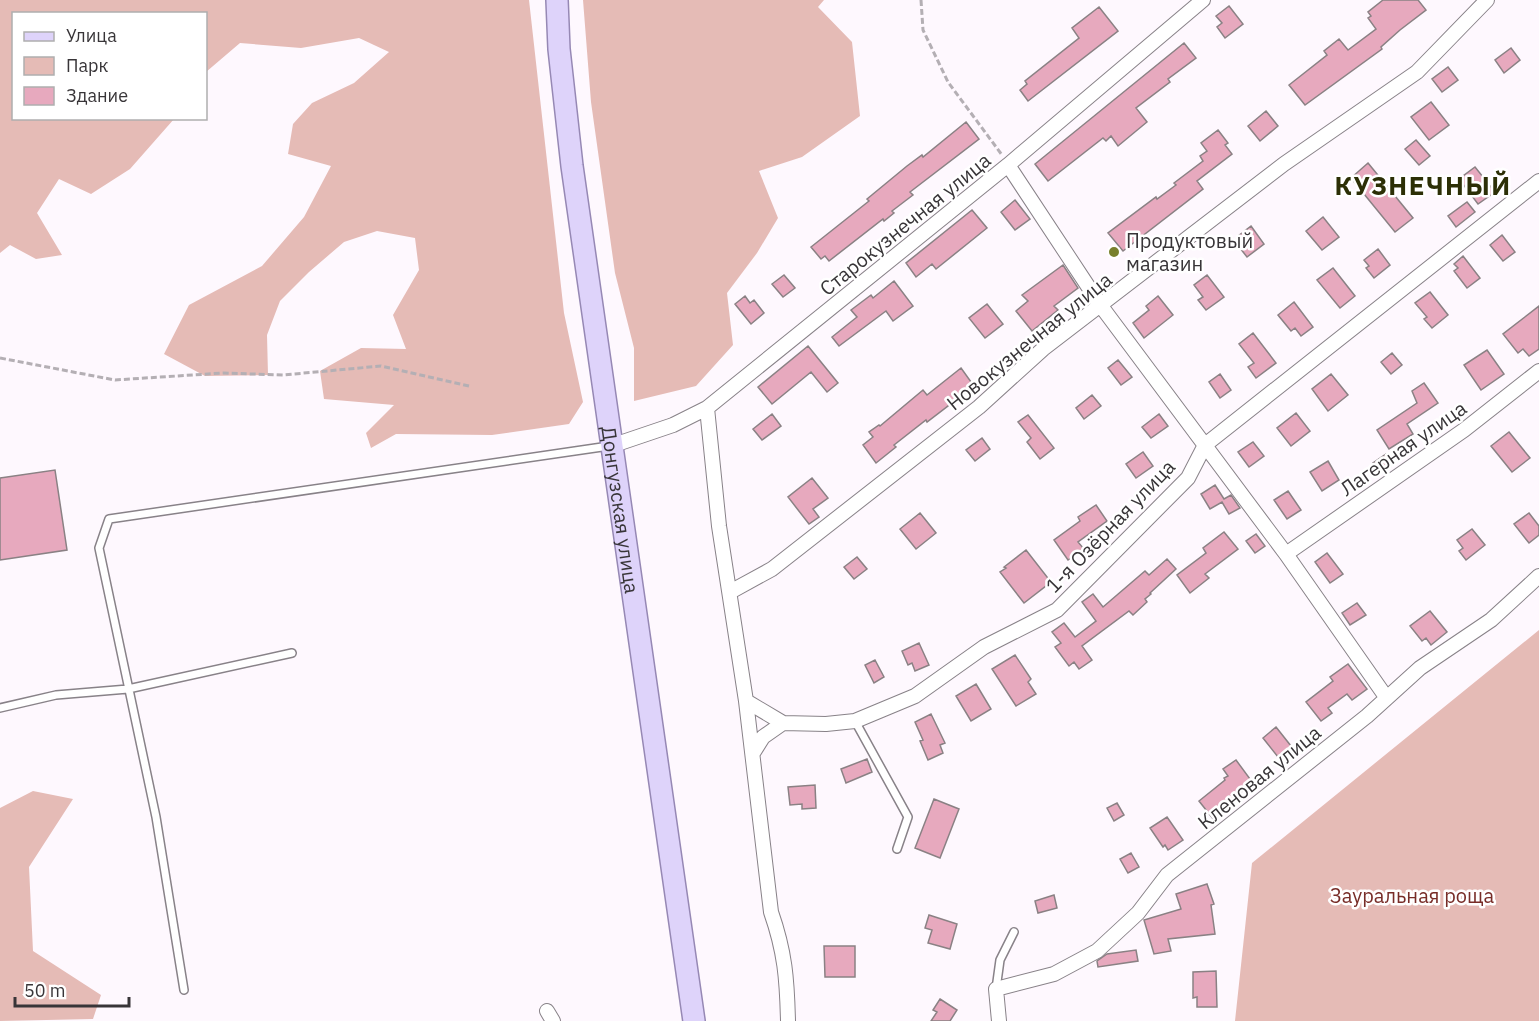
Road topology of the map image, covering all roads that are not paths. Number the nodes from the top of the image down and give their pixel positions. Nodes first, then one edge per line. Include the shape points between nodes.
1 (557, 0) edge
2 (1203, 0) edge
3 (1487, 0) edge
4 (1008, 165) junction
5 (1539, 181) edge
6 (1101, 306) junction
7 (1539, 371) edge
8 (706, 408) junction
9 (1205, 445) junction
10 (611, 446) junction
11 (1286, 554) junction
12 (1539, 576) edge
13 (730, 592) junction
14 (292, 653) dead end
15 (128, 689) junction
16 (1386, 697) junction
17 (746, 701) junction
18 (0, 708) edge
19 (855, 721) junction
20 (783, 723) junction
21 (753, 753) junction
22 (897, 849) dead end
23 (1014, 932) dead end
24 (996, 989) junction
25 (184, 990) dead end
26 (694, 1021) edge
27 (789, 1021) edge
28 (999, 1021) edge

1 - 10 main road, Донгузская улица via 572,166
2 - 4 street, Старокузнечная улица
3 - 6 street, Новокузнечная улица via 1417,72 1284,164
4 - 6 street
4 - 8 street, Старокузнечная улица
5 - 9 street, 1-я Озёрная улица
6 - 9 street
6 - 13 street, Новокузнечная улица via 772,569
7 - 11 street, Лагерная улица via 1464,430
8 - 10 street, Старокузнечная улица via 673,425
8 - 13 street
9 - 11 street
9 - 19 street, 1-я Озёрная улица via 1188,478 1058,610 984,648 915,696
10 - 15 lane via 109,519 99,548
10 - 26 main road, Донгузская улица
11 - 16 street
12 - 16 street, Кленовая улица via 1491,620 1420,668
13 - 17 street
14 - 15 lane
15 - 18 lane via 56,694
15 - 25 lane via 156,816
16 - 24 street, Кленовая улица via 1167,875 1138,913 1097,951 1054,974
17 - 20 street, 1-я Озёрная улица
17 - 21 street
19 - 20 street, 1-я Озёрная улица
19 - 22 lane via 908,817
20 - 21 street via 763,737
21 - 27 street via 771,912 782,943 787,980
23 - 24 lane via 1000,960
24 - 28 street

